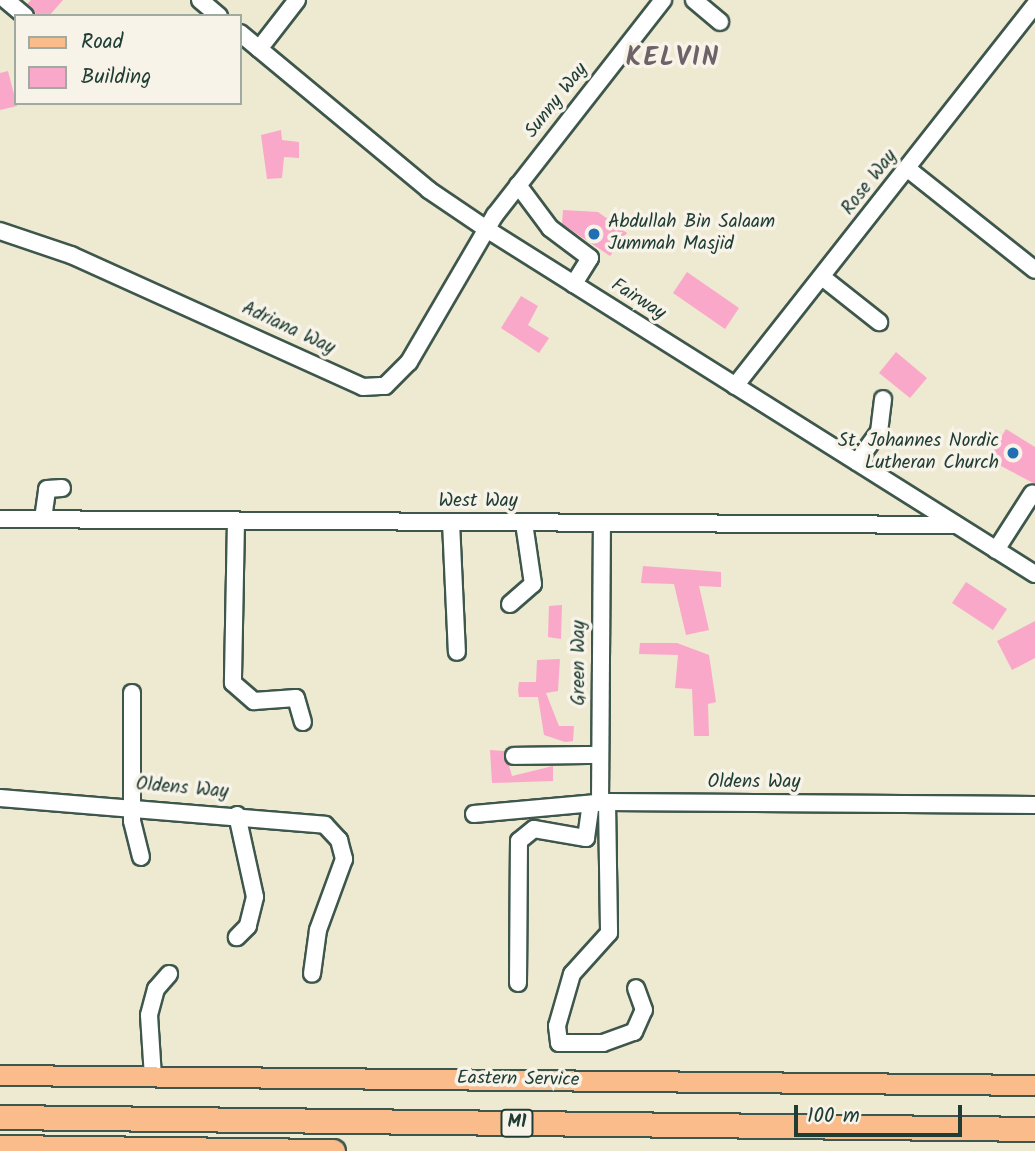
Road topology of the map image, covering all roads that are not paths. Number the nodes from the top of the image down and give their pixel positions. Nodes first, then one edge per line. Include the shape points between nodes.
1 (200, 0) edge
2 (297, 0) edge
3 (663, 0) edge
4 (694, 0) edge
5 (1035, 5) edge
6 (217, 14) edge
7 (720, 22) dead end
8 (242, 35) edge
9 (259, 49) junction
10 (908, 169) junction
11 (518, 185) junction
12 (488, 230) junction
13 (0, 231) edge
14 (1035, 270) edge
15 (822, 277) junction
16 (574, 284) junction
17 (879, 322) dead end
18 (735, 386) junction
19 (883, 399) dead end
20 (857, 463) junction
21 (62, 488) dead end
22 (1032, 494) dead end
23 (0, 519) edge
24 (43, 520) junction
25 (236, 521) junction
26 (451, 522) junction
27 (524, 523) junction
28 (602, 524) junction
29 (956, 525) junction
30 (996, 550) junction
31 (1035, 574) edge
32 (510, 604) dead end
33 (457, 652) dead end
34 (132, 694) dead end
35 (303, 722) dead end
36 (600, 755) junction
37 (514, 756) dead end
38 (0, 798) edge
39 (599, 803) junction
40 (1035, 805) edge
41 (132, 806) junction
42 (474, 814) dead end
43 (237, 815) junction
44 (141, 857) dead end
45 (237, 937) dead end
46 (169, 974) dead end
47 (312, 974) dead end
48 (518, 983) dead end
49 (636, 989) dead end
50 (0, 1075) edge
51 (153, 1077) junction
52 (1035, 1085) edge
53 (0, 1117) edge
54 (1035, 1129) edge
55 (0, 1147) edge
56 (333, 1151) edge

1 - 6 street
2 - 9 street
3 - 11 street, Sunny Way
4 - 7 street
5 - 10 street, Rose Way
8 - 9 street, Fairway
9 - 12 street, Fairway via 429,190
10 - 14 street
10 - 15 street, Rose Way
11 - 12 street, Sunny Way
11 - 16 street via 550,228 590,258
12 - 13 street, Adriana Way via 409,362 392,382 374,389 62,250
12 - 16 street, Fairway
15 - 17 street
15 - 18 street, Rose Way
16 - 18 street, Fairway
18 - 20 street, Fairway
19 - 20 street via 879,432
20 - 29 street, Fairway
21 - 24 street via 47,489
22 - 30 street
23 - 24 street, West Way
24 - 25 street, West Way
25 - 26 street, West Way
25 - 35 street via 233,683 254,701 296,698
26 - 27 street, West Way
26 - 33 street
27 - 28 street, West Way
27 - 32 street via 534,584
28 - 29 street, West Way
28 - 36 street, Green Way
29 - 30 street, Fairway
30 - 31 street, Fairway
34 - 41 street
36 - 37 street
36 - 39 street, Green Way
38 - 41 street, Oldens Way
39 - 40 street, Oldens Way
39 - 42 street, Oldens Way
39 - 48 street via 586,838 534,829 519,841
39 - 49 street via 609,933 572,974 557,1026 559,1043 603,1043 634,1032 643,1010
41 - 43 street, Oldens Way
41 - 44 street
43 - 45 street via 255,897 248,926
43 - 47 street, Oldens Way via 318,822 342,845 344,859 318,930
46 - 51 street via 156,989 149,1015
50 - 51 main road, Eastern Service
51 - 52 main road, Eastern Service
53 - 54 highway, M1
55 - 56 highway

